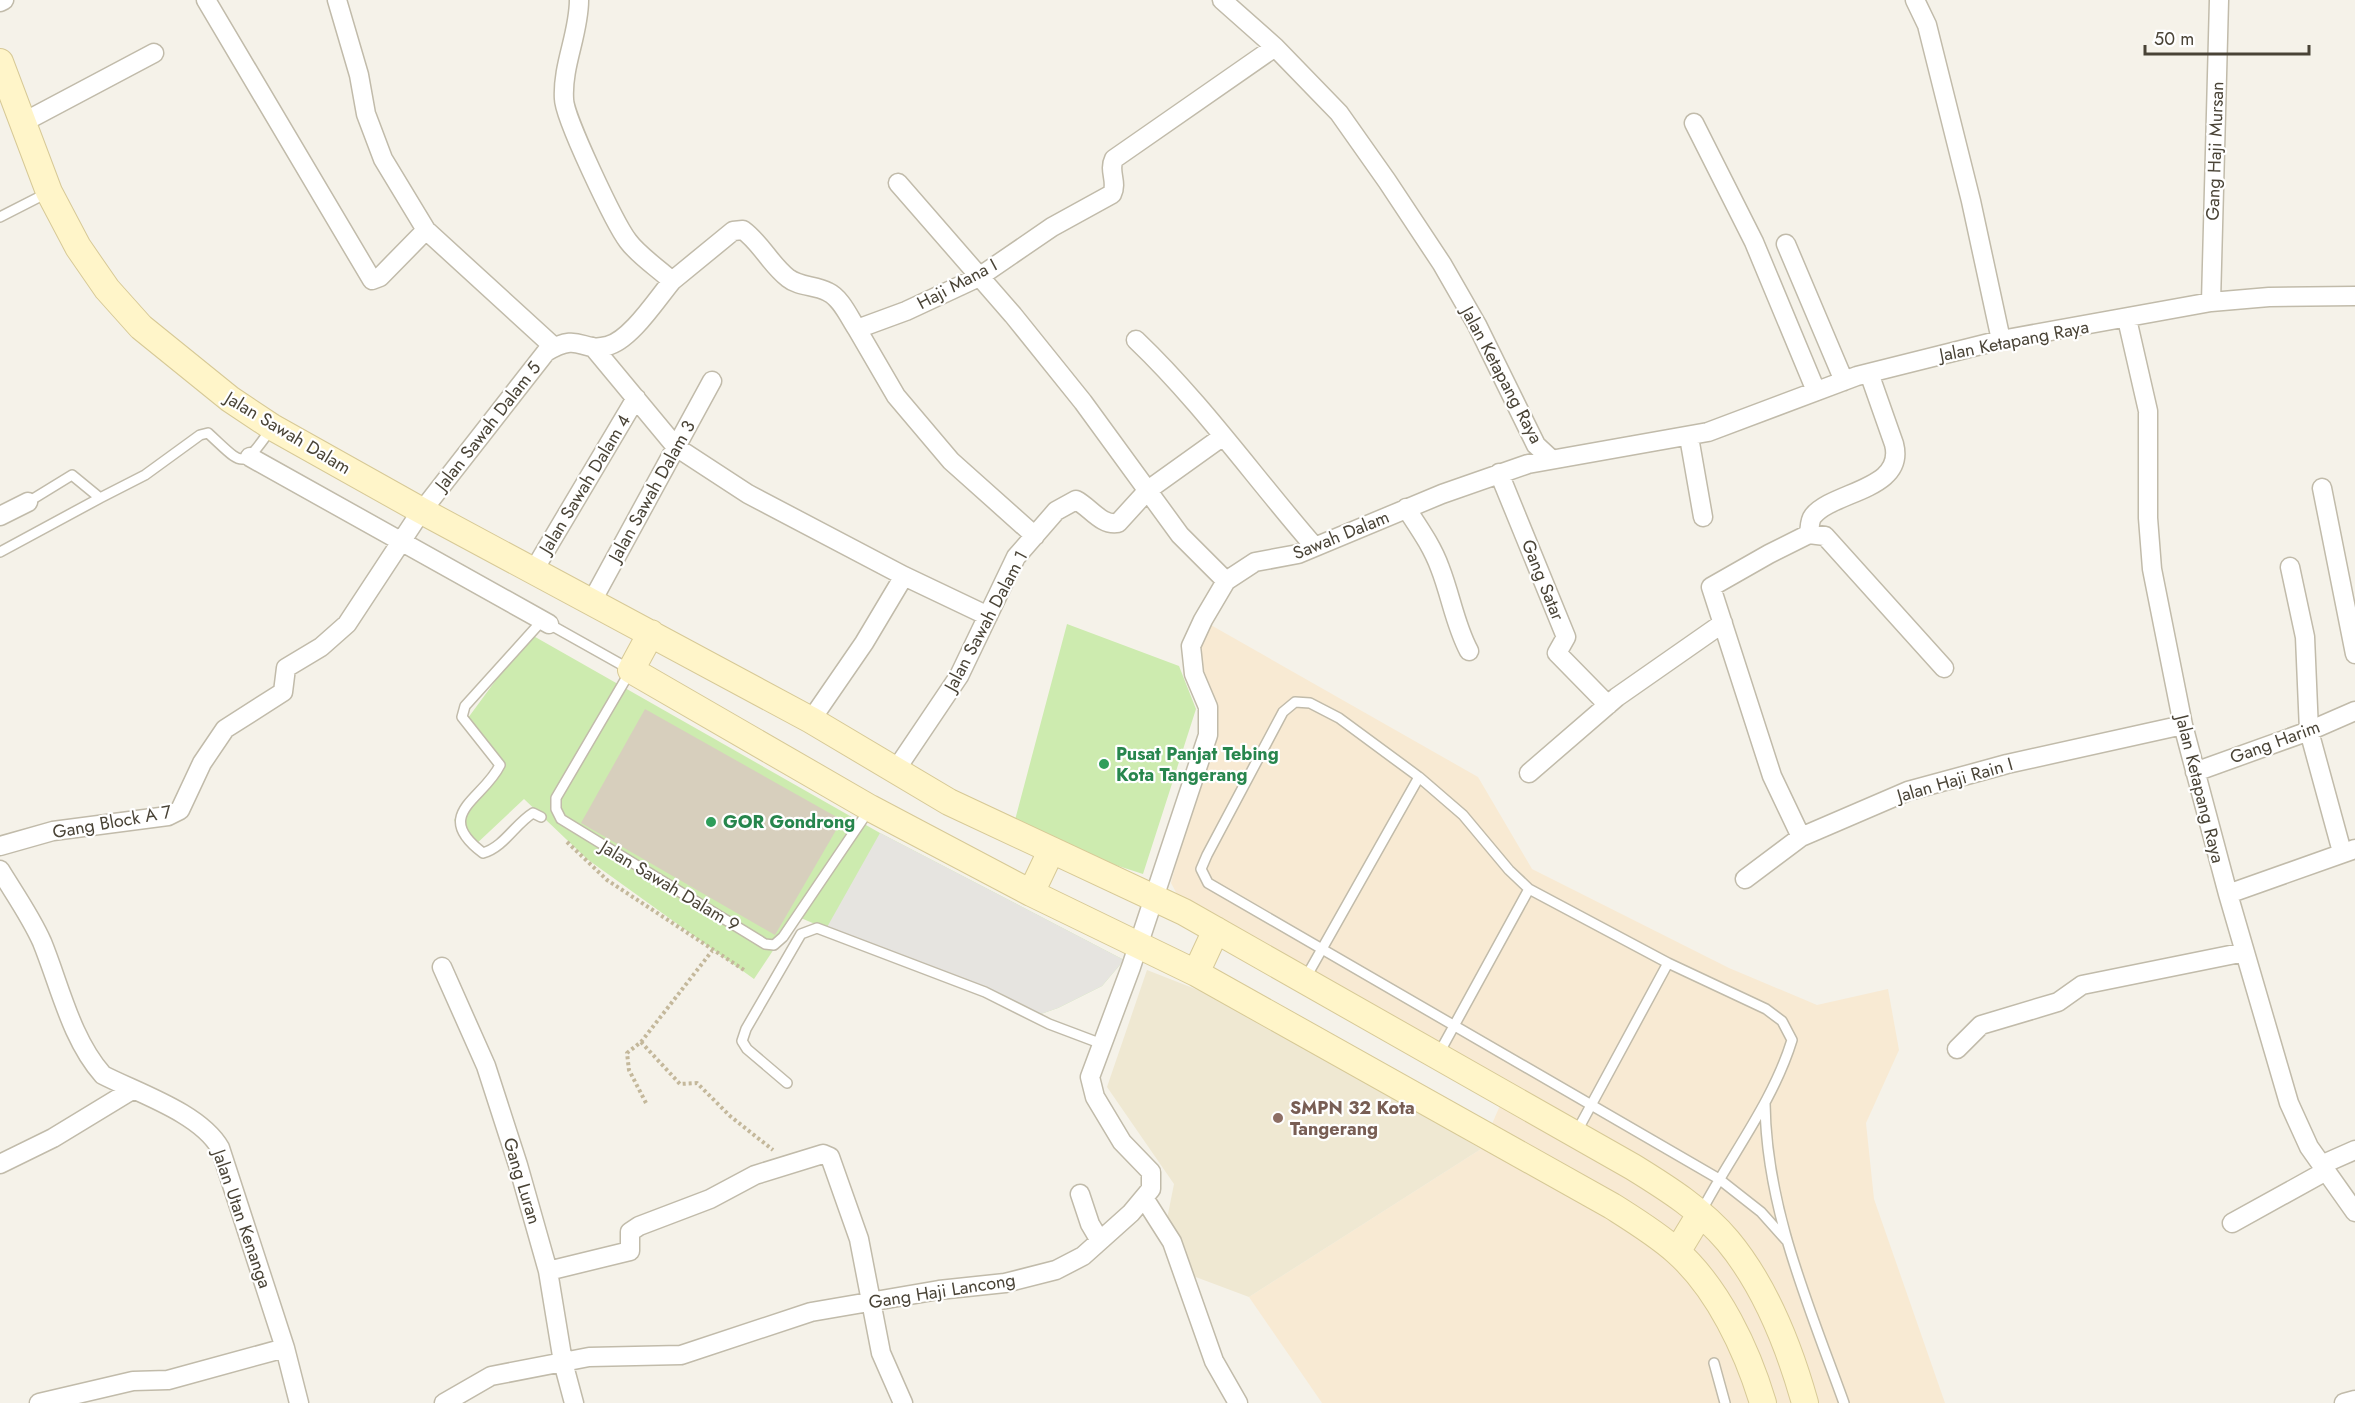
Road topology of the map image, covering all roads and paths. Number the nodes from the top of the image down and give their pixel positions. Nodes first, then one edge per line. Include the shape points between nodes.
1 (206, 0) edge
2 (337, 0) edge
3 (579, 0) edge
4 (1222, 0) edge
5 (1915, 0) edge
6 (2219, 0) edge
7 (1275, 47) junction
8 (154, 53) dead end
9 (0, 62) edge
10 (22, 123) junction
11 (1694, 123) dead end
12 (898, 183) dead end
13 (44, 195) junction
14 (0, 217) edge
15 (426, 230) junction
16 (1786, 244) dead end
17 (979, 277) junction
18 (672, 281) junction
19 (2355, 296) edge
20 (2211, 302) junction
21 (2127, 319) junction
22 (857, 329) junction
23 (1136, 340) dead end
24 (2001, 340) junction
25 (554, 347) junction
26 (592, 347) junction
27 (1869, 373) junction
28 (712, 381) dead end
29 (1844, 381) junction
30 (1816, 391) junction
31 (636, 398) junction
32 (269, 432) junction
33 (1222, 437) junction
34 (1689, 437) junction
35 (676, 447) junction
36 (253, 454) junction
37 (1550, 458) junction
38 (1499, 473) junction
39 (2322, 488) dead end
40 (1148, 490) junction
41 (100, 498) junction
42 (28, 502) joint
43 (1406, 508) junction
44 (0, 516) edge
45 (1703, 517) dead end
46 (412, 525) junction
47 (1809, 534) junction
48 (1035, 536) junction
49 (1314, 546) junction
50 (0, 552) edge
51 (2290, 567) dead end
52 (534, 570) junction
53 (904, 576) junction
54 (1226, 581) junction
55 (592, 601) junction
56 (988, 616) junction
57 (1723, 623) junction
58 (549, 624) junction
59 (1469, 651) dead end
60 (2355, 654) edge
61 (638, 657) junction
62 (288, 666) joint
63 (1944, 668) dead end
64 (1608, 705) junction
65 (2355, 711) edge
66 (811, 720) junction
67 (2183, 725) junction
68 (2309, 731) junction
69 (895, 771) junction
70 (2195, 772) junction
71 (1528, 773) dead end
72 (1419, 777) junction
73 (870, 808) junction
74 (541, 817) joint
75 (1801, 837) junction
76 (0, 846) edge
77 (1051, 851) junction
78 (2349, 851) edge
79 (0, 870) edge
80 (1745, 879) dead end
81 (1529, 889) junction
82 (1031, 893) junction
83 (2228, 894) junction
84 (1152, 902) junction
85 (1214, 934) junction
86 (1140, 938) junction
87 (1322, 950) junction
88 (712, 951) junction
89 (2245, 952) junction
90 (1668, 963) junction
91 (441, 967) dead end
92 (1198, 969) junction
93 (744, 970) dead end
94 (1305, 979) junction
95 (1454, 1026) junction
96 (641, 1042) junction
97 (1102, 1044) junction
98 (1957, 1049) dead end
99 (1438, 1055) junction
100 (787, 1083) dead end
101 (132, 1090) junction
102 (646, 1103) dead end
103 (1765, 1103) junction
104 (1591, 1106) junction
105 (1576, 1133) junction
106 (2355, 1150) edge
107 (0, 1164) edge
108 (788, 1165) junction
109 (2323, 1168) junction
110 (1719, 1179) junction
111 (1080, 1194) dead end
112 (1144, 1198) junction
113 (2355, 1212) edge
114 (2232, 1223) dead end
115 (1689, 1233) junction
116 (1100, 1241) junction
117 (1787, 1241) junction
118 (548, 1271) junction
119 (870, 1303) junction
120 (285, 1348) junction
121 (563, 1362) junction
122 (1714, 1363) dead end
123 (2355, 1400) edge
124 (39, 1403) edge
125 (299, 1403) edge
126 (444, 1403) edge
127 (574, 1403) edge
128 (903, 1403) edge
129 (1238, 1403) edge
130 (1725, 1403) edge
131 (1763, 1403) edge
132 (1805, 1403) edge
133 (1844, 1403) edge
134 (2344, 1403) edge

1 - 15 street via 372,280 380,277
2 - 15 street via 366,114 383,159
3 - 18 street via 564,102 628,241
4 - 7 street, Jalan Ketapang Raya
5 - 24 street via 1927,25
6 - 20 street, Gang Haji Mursan
7 - 17 street, Haji Mana I via 1114,159 1113,194 1052,227
7 - 37 street, Jalan Ketapang Raya via 1339,113 1387,181 1477,325 1536,445
8 - 10 street
9 - 10 street, Jalan Sawah Dalam
10 - 13 street, Jalan Sawah Dalam
11 - 30 street via 1754,243
12 - 17 street
13 - 14 lane
13 - 32 street, Jalan Sawah Dalam via 107,289 141,327
15 - 25 street
16 - 29 street
17 - 22 street, Haji Mana I
17 - 40 street via 1083,402
18 - 22 street via 733,231 743,230 791,281 829,292
18 - 26 street, Jalan Sawah Dalam 5 via 623,339 608,346
19 - 20 street
20 - 21 street
21 - 24 street, Jalan Ketapang Raya
21 - 67 street, Jalan Ketapang Raya via 2148,411 2152,569
22 - 48 street via 896,396 951,461
23 - 33 street via 1174,376
24 - 27 street, Jalan Ketapang Raya
25 - 26 street, Jalan Sawah Dalam 5 via 578,342
25 - 46 street, Jalan Sawah Dalam 5 via 546,352
26 - 31 street
27 - 29 street, Jalan Ketapang Raya
27 - 47 street via 1897,454 1893,464 1872,484 1819,510 1811,518
28 - 35 street, Jalan Sawah Dalam 3
29 - 30 street, Jalan Ketapang Raya
30 - 34 street, Jalan Ketapang Raya
31 - 35 street
31 - 52 street, Jalan Sawah Dalam 4
32 - 36 lane
32 - 46 street, Jalan Sawah Dalam
33 - 40 street
33 - 49 street
34 - 37 street, Jalan Ketapang Raya
34 - 45 street
35 - 53 street via 748,494
35 - 55 street, Jalan Sawah Dalam 3
36 - 41 lane via 244,461 237,460 208,433 200,435 145,475
36 - 46 street
37 - 38 street, Sawah Dalam
38 - 43 street, Sawah Dalam
38 - 64 street, Gang Satar via 1566,637 1557,653
39 - 60 street
40 - 48 street, Jalan Sawah Dalam 1 via 1118,522 1111,524 1082,503 1069,501
40 - 54 street via 1180,535
41 - 42 lane via 72,476
41 - 50 lane
42 - 44 street
43 - 49 street, Sawah Dalam
43 - 59 street via 1431,546 1458,631
46 - 52 street, Jalan Sawah Dalam
46 - 58 street
46 - 62 street, Jalan Sawah Dalam 5 via 341,630
47 - 57 street via 1711,587
47 - 63 street via 1825,536
48 - 56 street, Jalan Sawah Dalam 1 via 1016,557
49 - 54 street, Sawah Dalam via 1298,554 1255,562
51 - 68 street via 2305,637
52 - 55 street, Jalan Sawah Dalam
53 - 56 street
53 - 66 street
54 - 84 street, Sawah Dalam via 1191,646 1194,674 1208,707 1208,735
55 - 61 street, Jalan Sawah Dalam
56 - 69 street, Jalan Sawah Dalam 1 via 959,676
57 - 64 street
57 - 75 street via 1772,776
58 - 61 lane
58 - 74 lane via 539,624 530,632 465,706 462,717 500,765 460,818 475,846 483,853 494,850 525,818 533,813
61 - 66 street
61 - 73 street
61 - 73 lane, Jalan Sawah Dalam 9 via 556,798 561,819 765,944 774,945
62 - 76 street, Gang Block A 7 via 283,692 225,729 202,763 180,810 168,816 53,831
64 - 71 street
65 - 68 street, Gang Harim
66 - 69 street
67 - 70 street, Jalan Ketapang Raya
67 - 75 street, Jalan Haji Rain I via 1954,776 1868,806
68 - 70 street, Gang Harim
68 - 78 street
69 - 77 street
70 - 83 street, Jalan Ketapang Raya
72 - 81 lane via 1463,814
72 - 87 lane
72 - 87 lane via 1339,718 1310,704 1295,702 1283,712 1201,869 1208,884
73 - 82 street
74 - 88 path via 607,880
75 - 80 street, Jalan Haji Rain I
77 - 82 street
77 - 84 street
78 - 83 street
79 - 101 street, Jalan Utan Kenanga via 40,939 93,1064 103,1075
81 - 90 lane
81 - 95 lane
82 - 86 street
83 - 89 street, Jalan Ketapang Raya
84 - 85 street
84 - 86 street, Sawah Dalam
85 - 92 street
85 - 94 street
86 - 92 street
86 - 97 street
87 - 94 lane
87 - 95 lane
88 - 93 path
88 - 96 path
89 - 98 street via 2082,985 2058,1002 1981,1024
89 - 109 street, Jalan Ketapang Raya via 2289,1103
90 - 103 lane via 1766,1009 1782,1021 1792,1040
90 - 104 lane
91 - 118 street, Gang Luran via 486,1066
92 - 115 street via 1612,1206
94 - 99 street
95 - 99 lane
95 - 104 lane
96 - 102 path via 626,1058
96 - 108 path via 675,1080 685,1086 697,1083
97 - 100 lane via 1049,1024 985,992 817,928 801,934 742,1041
97 - 112 street via 1090,1077 1091,1087 1122,1142 1151,1172 1151,1189
99 - 105 street
101 - 107 street
101 - 120 street, Jalan Utan Kenanga via 191,1119 220,1148
103 - 110 lane
103 - 117 lane via 1766,1145
104 - 105 lane
104 - 110 lane
105 - 115 street via 1669,1190
106 - 109 street
108 - 118 street via 755,1175 710,1199 639,1226 630,1232 630,1251
108 - 119 street via 823,1154 831,1156 859,1239
109 - 113 street, Jalan Ketapang Raya
109 - 114 street
110 - 115 lane
110 - 117 lane via 1761,1212
111 - 116 street via 1089,1224
112 - 116 street, Gang Haji Lancong
112 - 129 street via 1173,1242 1214,1361
115 - 131 street via 1699,1276 1727,1319
115 - 132 street via 1727,1240 1751,1273 1771,1310
116 - 119 street, Gang Haji Lancong via 1083,1256 1056,1270 1005,1283
117 - 133 lane
118 - 121 street, Gang Luran
119 - 121 street, Gang Haji Lancong via 811,1312 681,1355 589,1357
119 - 128 street via 881,1353
120 - 124 street via 168,1380 133,1381
120 - 125 street, Jalan Utan Kenanga
121 - 126 street, Gang Haji Lancong via 491,1376
121 - 127 street, Gang Luran
122 - 130 lane
123 - 134 street

